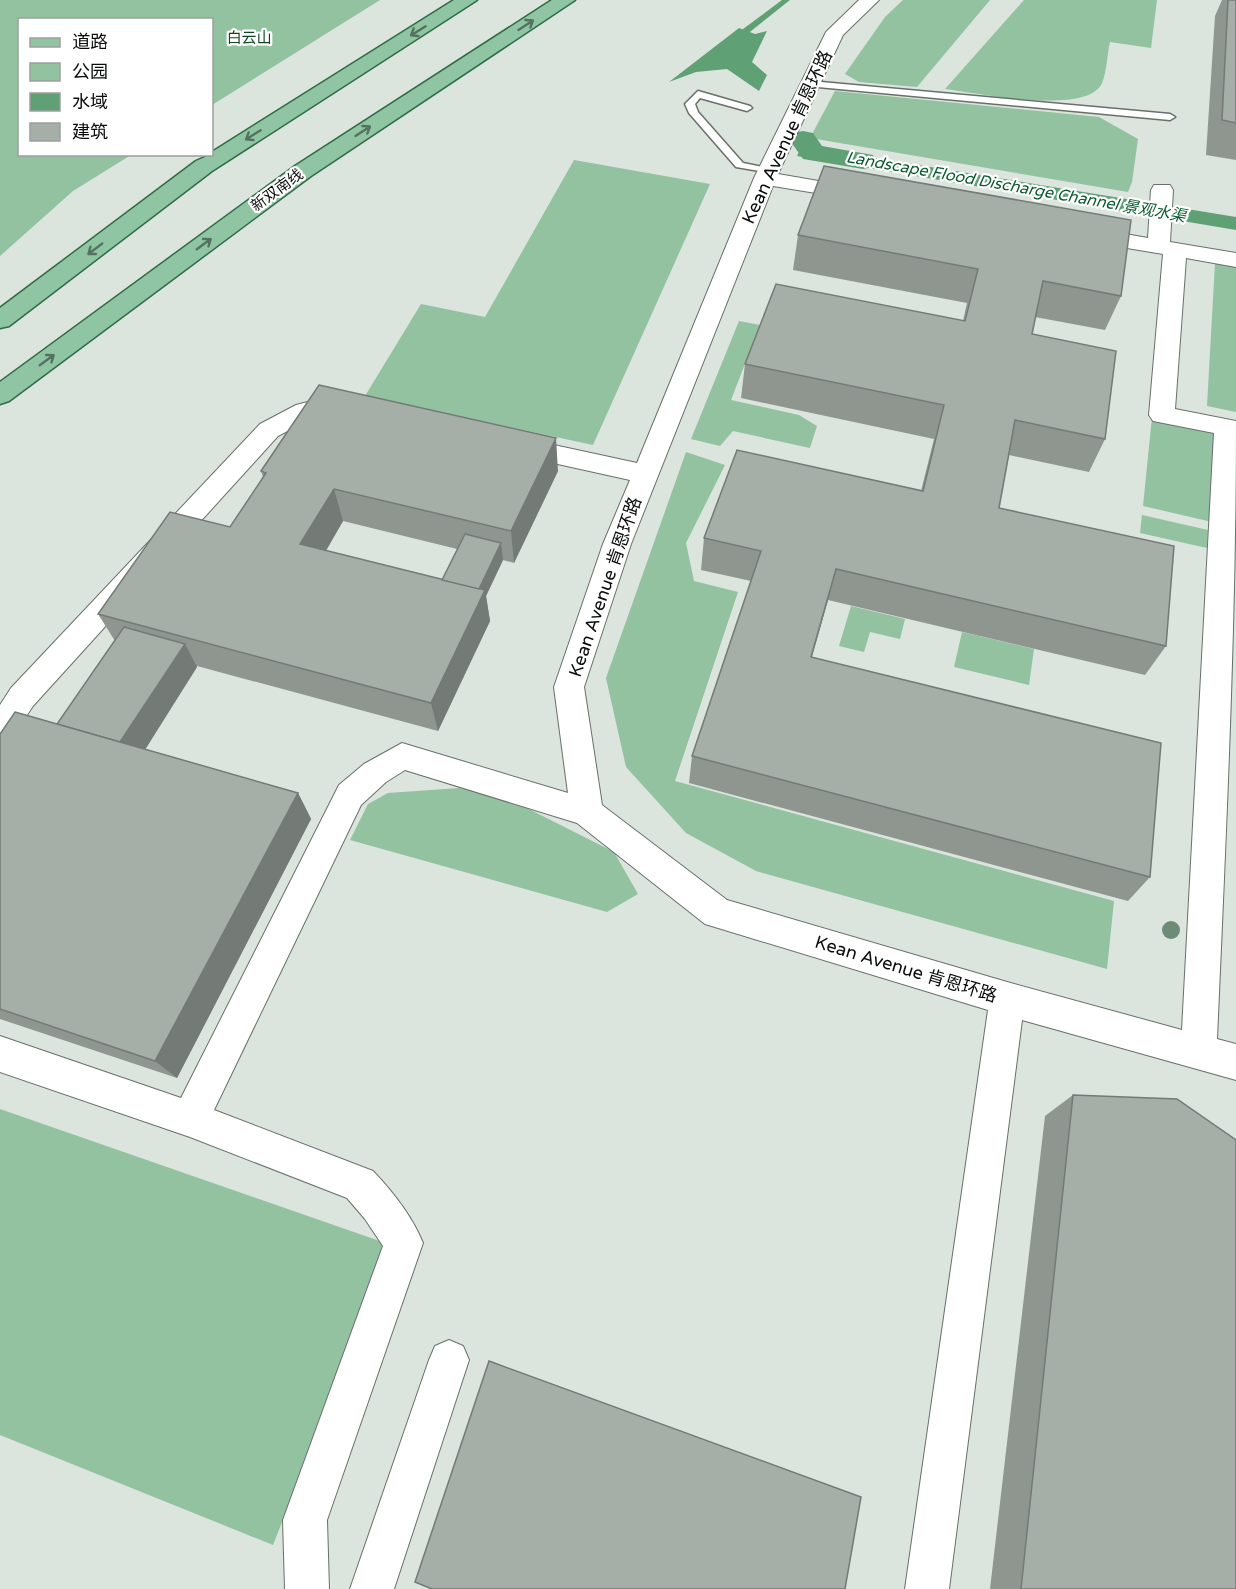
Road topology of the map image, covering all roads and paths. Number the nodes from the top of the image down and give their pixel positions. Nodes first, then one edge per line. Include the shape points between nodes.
1 (467, 0) edge
2 (565, 0) edge
3 (870, 0) edge
4 (810, 84) junction
5 (747, 108) dead end
6 (1170, 117) dead end
7 (766, 175) junction
8 (1162, 190) dead end
9 (883, 198) edge
10 (1066, 230) edge
11 (1164, 247) junction
12 (1236, 260) edge
13 (0, 320) edge
14 (0, 394) edge
15 (368, 414) edge
16 (492, 441) edge
17 (645, 474) junction
18 (0, 730) edge
19 (587, 812) junction
20 (1007, 999) junction
21 (1199, 1052) junction
22 (0, 1054) edge
23 (1236, 1062) edge
24 (190, 1119) junction
25 (449, 1360) dead end
26 (307, 1589) edge
27 (372, 1589) edge
28 (927, 1589) edge

1 -> 13 main road via 204,166
14 -> 2 main road, 新双南线 via 303,171
3 - 4 street, Kean Avenue 肯恩环路 via 835,32
4 - 6 lane
4 - 7 street, Kean Avenue 肯恩环路
5 - 7 lane via 698,94 690,104 740,165
7 - 9 street
7 - 17 street, Kean Avenue 肯恩环路
8 - 11 street
10 - 11 street
11 - 12 street
11 - 21 street via 1162,415 1227,427
15 - 18 street via 334,407 302,410 269,430 22,697
16 - 17 street
17 - 19 street, Kean Avenue 肯恩环路 via 569,687
19 - 20 street, Kean Avenue 肯恩环路 via 717,913
19 - 24 street via 402,756 375,773 350,795
20 - 21 street, Kean Avenue 肯恩环路
20 - 28 street
21 - 23 street, Kean Avenue 肯恩环路
22 - 24 street
24 - 26 street via 360,1184 404,1243 305,1521
25 - 27 street

